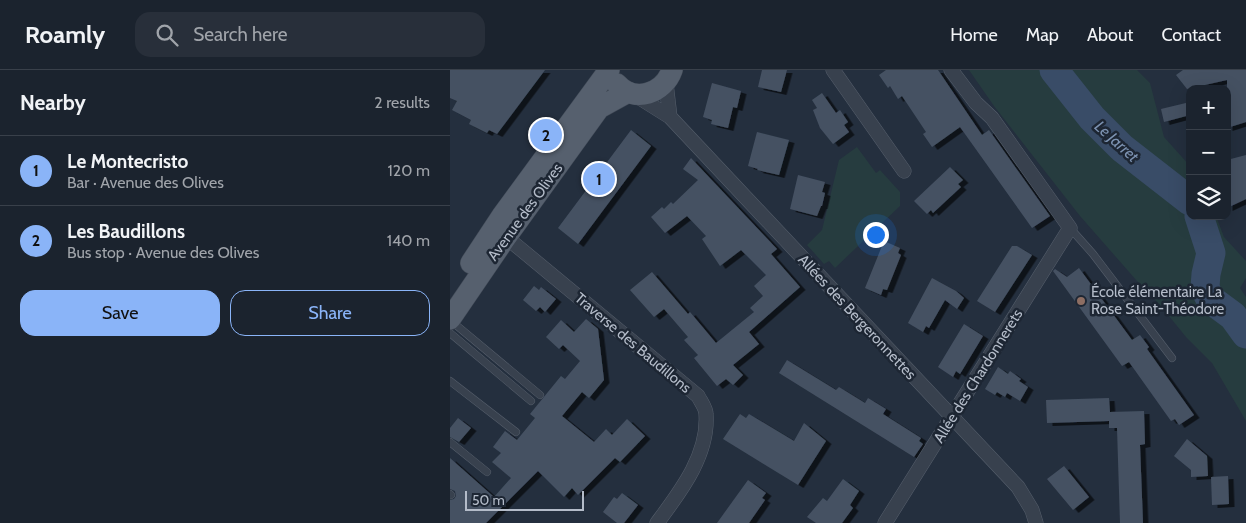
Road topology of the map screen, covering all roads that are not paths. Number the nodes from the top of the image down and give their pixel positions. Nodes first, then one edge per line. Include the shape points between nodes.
1 (609, 70) edge
2 (833, 70) edge
3 (951, 70) edge
4 (671, 74) edge
5 (632, 93) junction
6 (670, 117) junction
7 (904, 171) dead end
8 (1070, 228) junction
9 (506, 237) junction
10 (450, 295) edge
11 (450, 320) edge
12 (450, 333) edge
13 (1172, 358) dead end
14 (450, 381) edge
15 (540, 395) dead end
16 (531, 401) dead end
17 (952, 418) junction
18 (516, 432) dead end
19 (450, 442) edge
20 (487, 472) dead end
21 (664, 520) edge
22 (885, 523) edge
23 (1036, 523) edge

1 - 5 main road via 619,86
1 - 10 main road, Avenue des Olives via 502,216
2 - 7 street
3 - 8 street via 992,118
4 - 5 main road, Avenue des Olives via 657,90 647,94
4 - 6 street
5 - 6 street, Allées des Bergeronnettes
5 - 9 main road, Avenue des Olives via 599,108
6 - 17 street, Allées des Bergeronnettes
8 - 13 lane
8 - 17 street, Allée des Chardonnerets
9 - 11 main road, Avenue des Olives
9 - 21 street, Traverse des Baudillons via 698,396 707,412 705,437 699,456
11 - 15 lane
12 - 16 lane
14 - 18 lane
17 - 22 street, Allée des Chardonnerets
17 - 23 street, Allées des Bergeronnettes via 1018,487
19 - 20 lane

